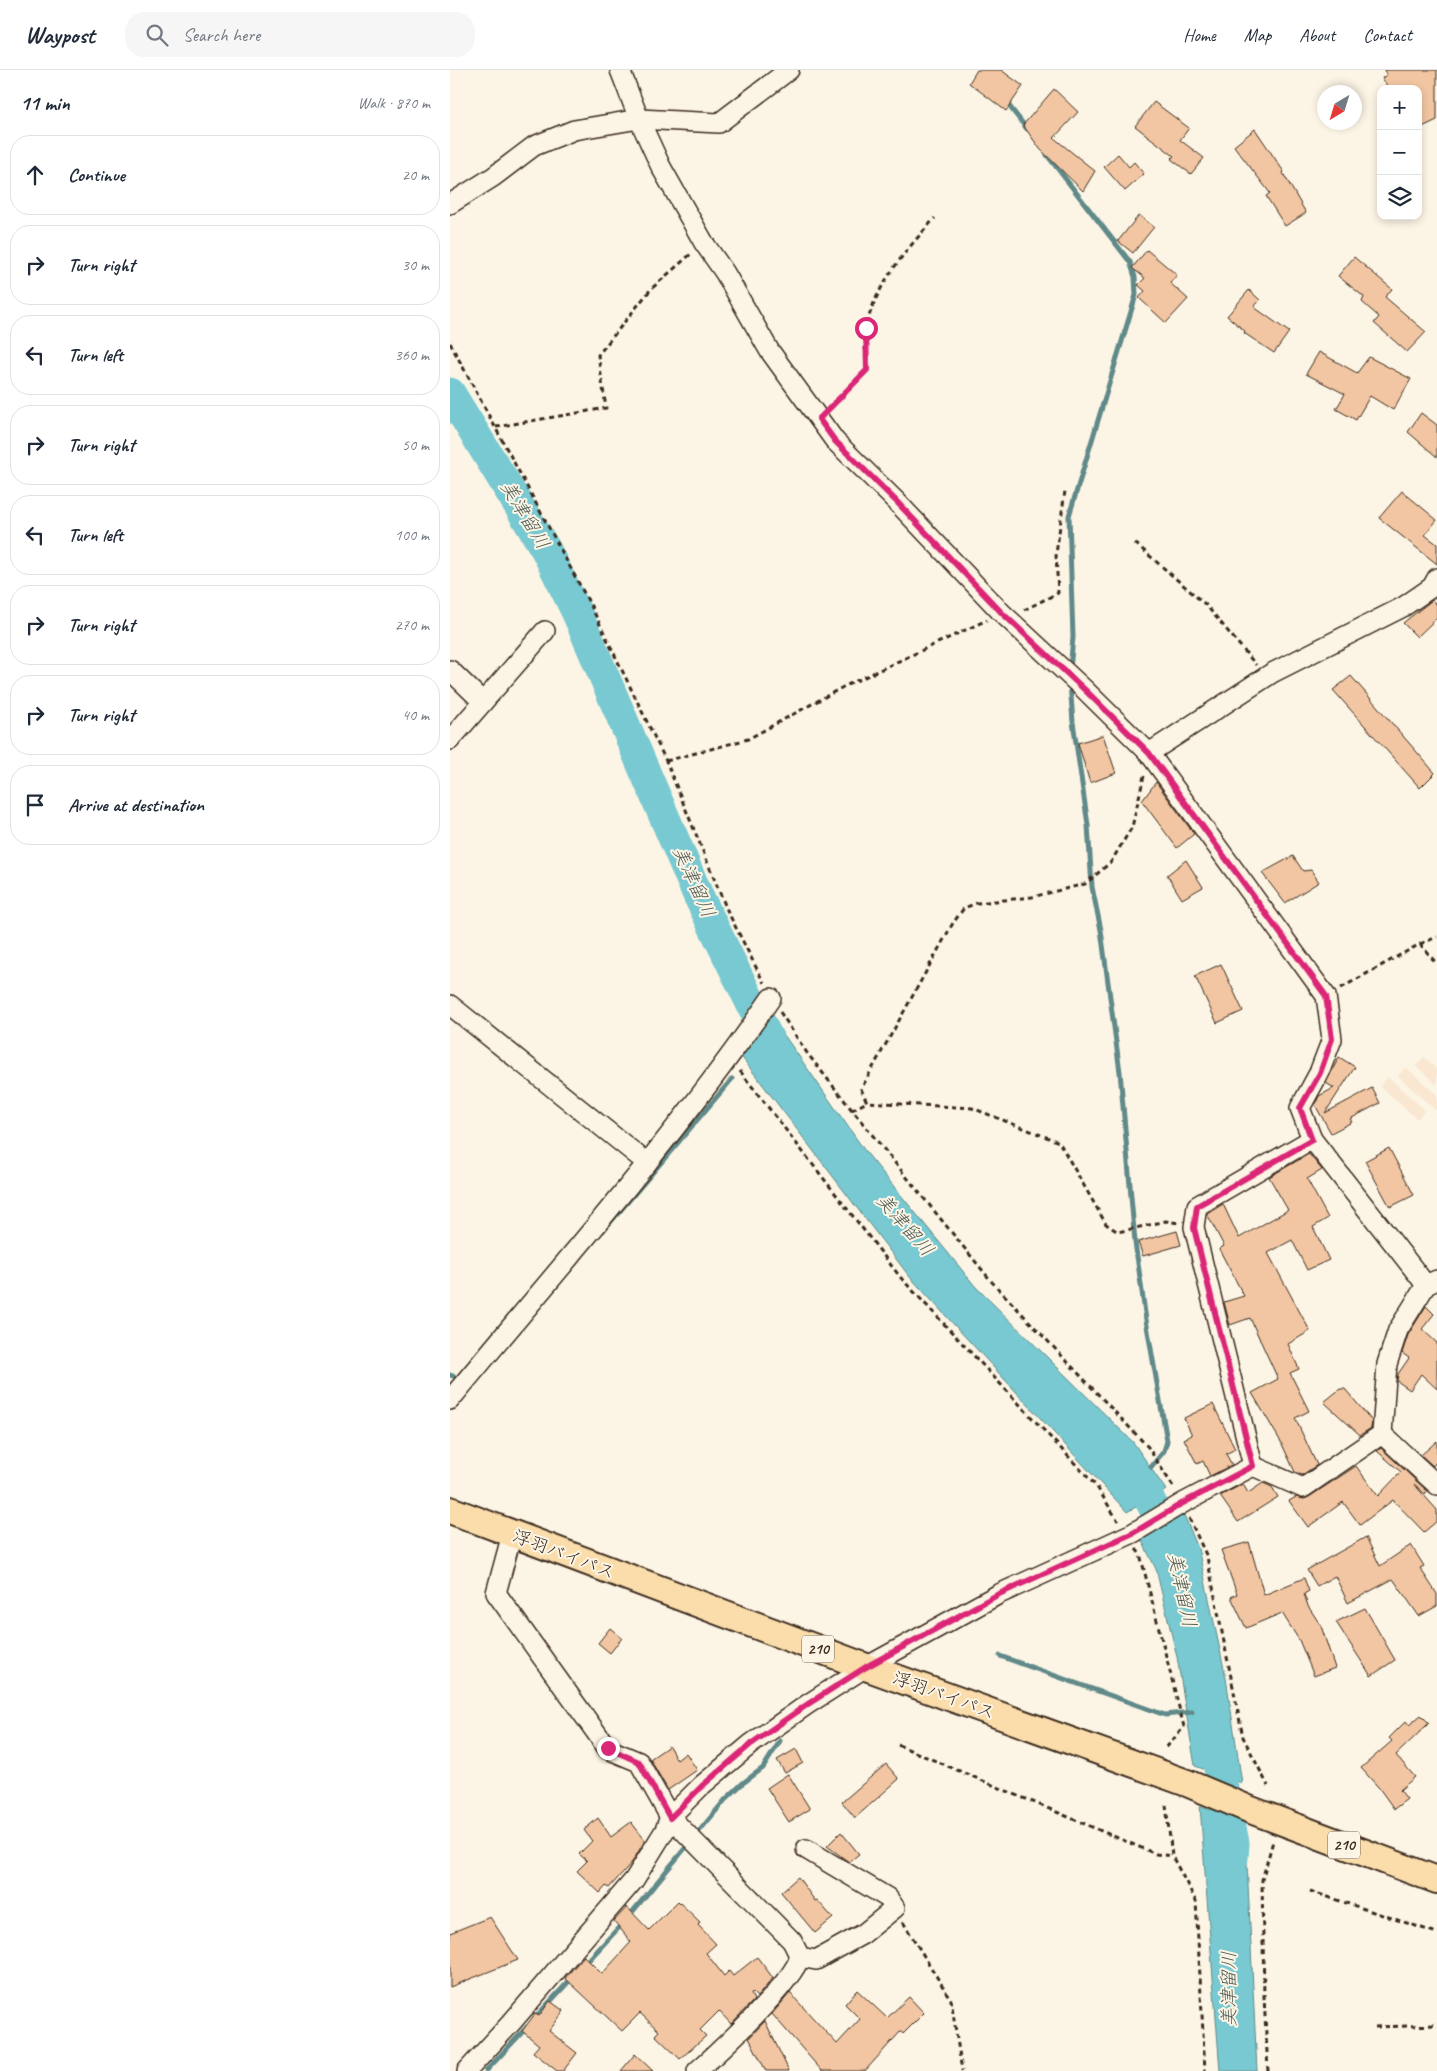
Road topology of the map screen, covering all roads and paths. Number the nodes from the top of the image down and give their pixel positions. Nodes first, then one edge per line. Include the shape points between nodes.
1 (620, 70) edge
2 (789, 70) edge
3 (638, 119) junction
4 (450, 204) edge
5 (935, 218) dead end
6 (704, 243) junction
7 (450, 343) edge
8 (819, 419) junction
9 (496, 426) junction
10 (1065, 491) dead end
11 (1135, 543) dead end
12 (1437, 578) edge
13 (1005, 616) junction
14 (544, 631) dead end
15 (450, 670) edge
16 (1266, 677) junction
17 (483, 702) junction
18 (450, 740) edge
19 (1149, 753) junction
20 (666, 761) junction
21 (1437, 937) edge
22 (1420, 944) junction
23 (1437, 964) edge
24 (1326, 996) junction
25 (771, 998) junction
26 (450, 1005) edge
27 (730, 1058) junction
28 (867, 1102) junction
29 (852, 1110) junction
30 (1312, 1140) junction
31 (647, 1163) junction
32 (1195, 1226) junction
33 (1432, 1283) edge
34 (450, 1400) edge
35 (1382, 1434) junction
36 (1253, 1466) junction
37 (1437, 1485) edge
38 (1183, 1503) junction
39 (450, 1510) edge
40 (512, 1534) junction
41 (1130, 1534) junction
42 (866, 1667) junction
43 (898, 1745) dead end
44 (1164, 1750) dead end
45 (1268, 1786) dead end
46 (1166, 1805) dead end
47 (670, 1818) junction
48 (1273, 1841) dead end
49 (806, 1849) dead end
50 (1172, 1856) junction
51 (1437, 1880) edge
52 (1310, 1891) dead end
53 (895, 1908) junction
54 (1437, 1933) edge
55 (800, 1957) junction
56 (1437, 2024) edge
57 (1375, 2027) dead end
58 (467, 2071) edge
59 (696, 2071) edge
60 (962, 2071) edge
61 (1205, 2071) edge
62 (1268, 2071) edge

1 - 3 street
2 - 3 street via 719,123
3 - 4 street via 574,130 534,146
3 - 6 street
5 - 8 path via 906,250 879,293 866,328 867,370
6 - 8 street via 769,350
6 - 9 path via 651,289 598,354 606,408
7 - 9 path
8 - 13 street via 835,441
9 - 20 path via 592,608
10 - 13 path via 1056,554 1058,593
11 - 16 path via 1206,605
12 - 16 street via 1432,587 1403,608
13 - 19 street
13 - 20 path via 843,687 748,739
14 - 17 street
15 - 17 street
16 - 19 street
17 - 18 street
19 - 24 street
19 - 28 path via 1132,827 1111,862 1085,884 1032,897 976,902 964,908 861,1089
20 - 25 path via 727,910
21 - 22 path
22 - 23 path
22 - 24 path
24 - 30 street via 1332,1039 1320,1073 1300,1108
25 - 27 street
25 - 29 path via 807,1053
26 - 31 street
27 - 31 street
27 - 41 path via 901,1278 1097,1487
28 - 29 path
28 - 32 path via 972,1108 1058,1142 1106,1224 1118,1232 1166,1221
29 - 38 path via 992,1282 1148,1447
30 - 32 street via 1197,1206
30 - 33 street
31 - 34 street
32 - 36 street
33 - 35 street via 1398,1330 1387,1364
35 - 36 street via 1303,1488
35 - 37 street
36 - 38 street
38 - 41 street
38 - 45 path via 1207,1558 1243,1737
39 - 40 highway, 浮羽バイパス / 210
40 - 42 highway, 浮羽バイパス / 210
40 - 47 street via 496,1593 608,1748 639,1762
41 - 42 street via 999,1594
41 - 44 path via 1140,1554 1184,1726
42 - 47 street via 751,1744
42 - 51 highway, 浮羽バイパス / 210 via 1187,1783
43 - 50 path via 1156,1854
46 - 50 path
47 - 55 street via 792,1941
47 - 58 street via 634,1880
48 - 62 path via 1262,1880
49 - 53 street via 888,1898
50 - 61 path via 1196,1901
52 - 54 path
53 - 55 street via 863,1934 816,1960
53 - 60 path via 951,2000
55 - 59 street via 797,1967 779,1988
56 - 57 path

